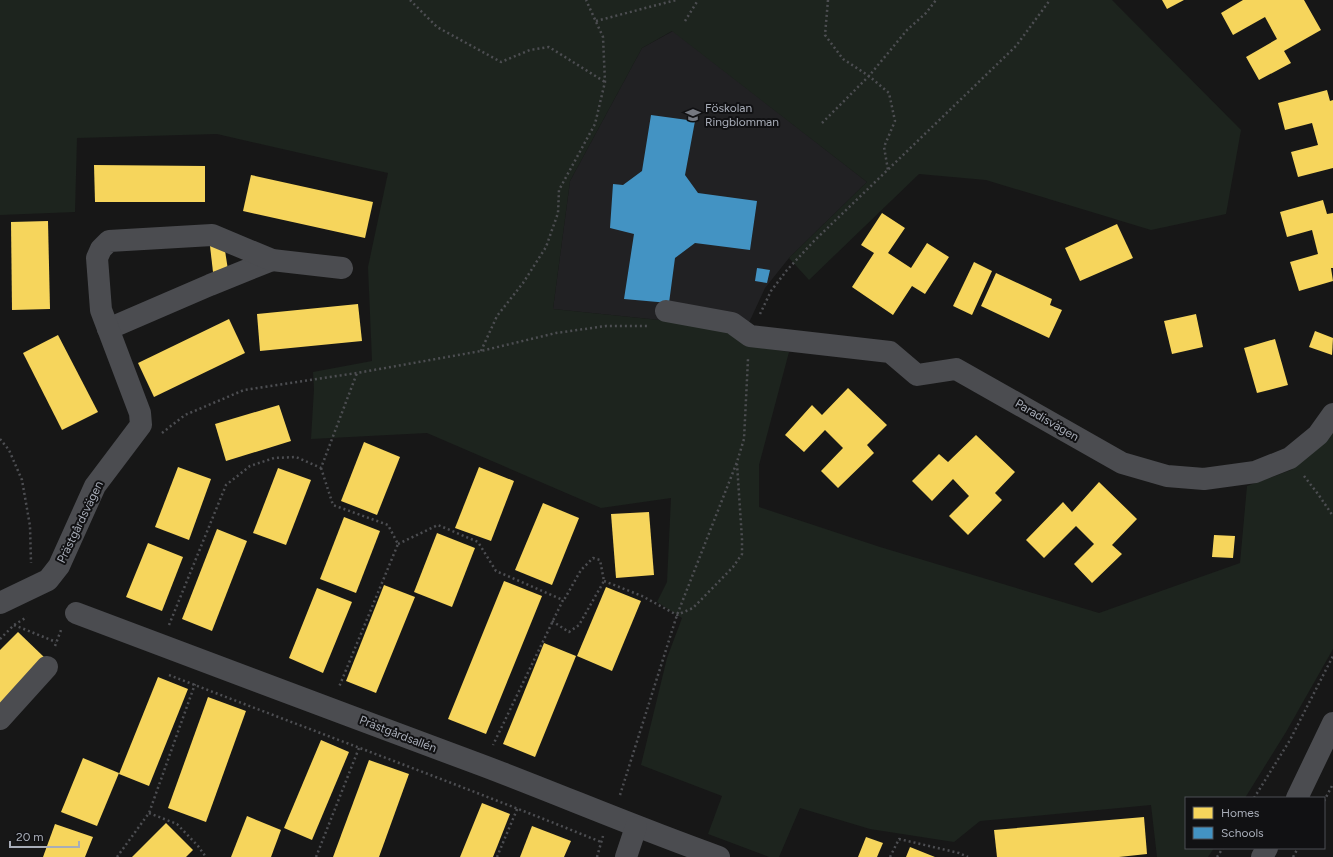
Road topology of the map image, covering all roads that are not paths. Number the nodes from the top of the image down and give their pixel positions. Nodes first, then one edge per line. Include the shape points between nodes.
1 (272, 260) junction
2 (342, 268) dead end
3 (661, 318) road end
4 (108, 329) junction
5 (1333, 414) edge
6 (0, 603) edge
7 (76, 613) dead end
8 (47, 667) dead end
9 (0, 719) edge
10 (1333, 723) edge
11 (1297, 797) edge
12 (636, 827) junction
13 (691, 852) edge
14 (626, 857) edge
15 (719, 857) edge

1 - 2 street, Prästgårdsvägen
1 - 4 street, Prästgårdsvägen
1 - 4 street, Prästgårdsvägen via 212,236 109,241 100,249 97,258 101,310
3 - 5 street, Paradisvägen via 732,323 750,336 890,352 916,375 956,369 1122,463 1167,476 1204,479 1255,472 1290,458 1318,435
4 - 6 street, Prästgårdsvägen via 140,413 140,425 95,486 59,566 48,580
7 - 12 street, Prästgårdsallén via 484,766
8 - 9 street
10 - 11 street
12 - 13 street, Prästgårdsallén
12 - 14 street
13 - 15 street, Prästgårdsallén

